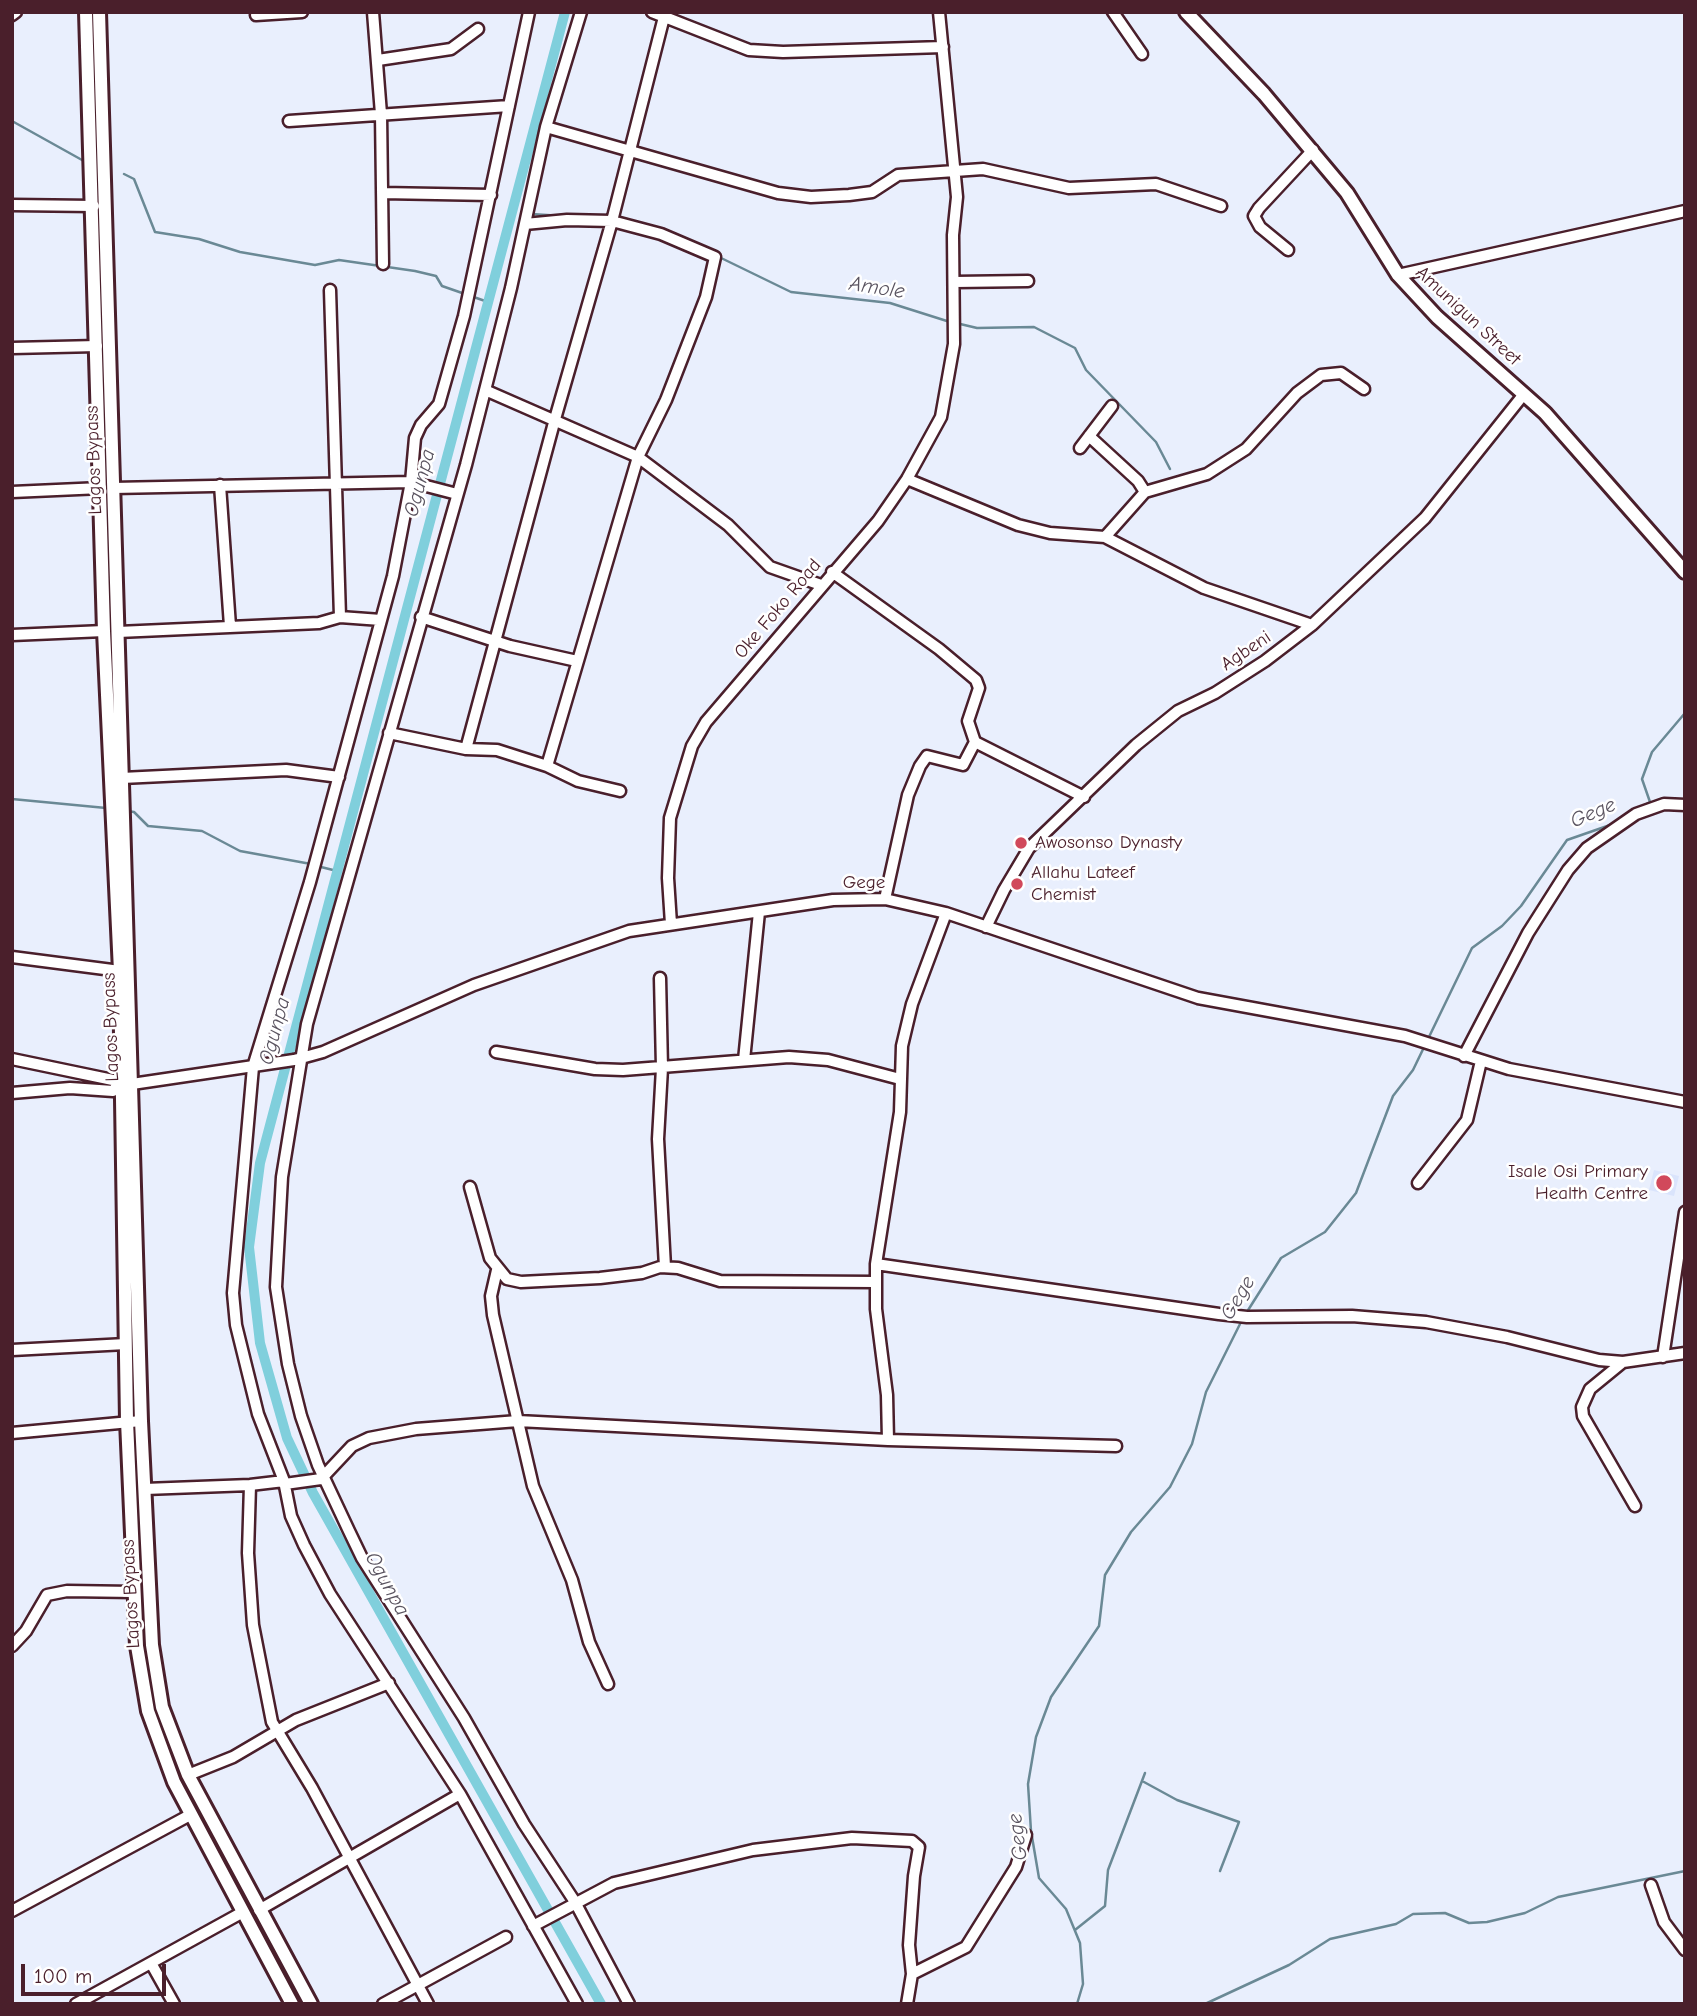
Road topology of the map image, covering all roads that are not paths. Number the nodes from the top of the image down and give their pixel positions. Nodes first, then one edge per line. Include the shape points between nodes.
1 (86, 12) edge
2 (99, 12) edge
3 (302, 12) edge
4 (373, 12) edge
5 (529, 12) edge
6 (581, 12) edge
7 (652, 12) edge
8 (939, 12) edge
9 (1113, 12) edge
10 (1186, 12) edge
11 (256, 15) dead end
12 (664, 17) junction
13 (478, 29) dead end
14 (943, 47) junction
15 (1142, 54) dead end
16 (378, 60) junction
17 (509, 106) junction
18 (381, 114) junction
19 (289, 121) dead end
20 (546, 127) junction
21 (1313, 150) junction
22 (629, 151) junction
23 (956, 170) junction
24 (382, 193) junction
25 (491, 195) junction
26 (12, 205) edge
27 (1221, 205) dead end
28 (94, 206) junction
29 (1685, 211) edge
30 (612, 221) junction
31 (525, 224) junction
32 (1288, 250) dead end
33 (383, 264) dead end
34 (1398, 275) junction
35 (1028, 281) dead end
36 (955, 282) junction
37 (330, 290) dead end
38 (97, 346) junction
39 (12, 348) edge
40 (1364, 389) dead end
41 (485, 390) junction
42 (1524, 394) junction
43 (1112, 406) dead end
44 (555, 419) junction
45 (1089, 436) junction
46 (1080, 448) dead end
47 (638, 457) junction
48 (907, 479) junction
49 (334, 482) junction
50 (414, 483) junction
51 (220, 485) junction
52 (107, 488) junction
53 (12, 492) edge
54 (1145, 492) junction
55 (454, 493) junction
56 (1105, 537) junction
57 (832, 572) junction
58 (1685, 572) edge
59 (821, 586) junction
60 (340, 617) junction
61 (421, 617) junction
62 (381, 620) junction
63 (1312, 625) junction
64 (230, 626) junction
65 (104, 631) junction
66 (118, 632) junction
67 (12, 635) edge
68 (498, 639) junction
69 (577, 661) junction
70 (389, 733) junction
71 (975, 742) junction
72 (466, 749) junction
73 (547, 766) junction
74 (339, 777) junction
75 (122, 778) junction
76 (620, 791) dead end
77 (1084, 797) junction
78 (1685, 805) edge
79 (885, 900) junction
80 (759, 912) junction
81 (946, 913) junction
82 (671, 924) junction
83 (986, 927) junction
84 (12, 957) edge
85 (120, 971) junction
86 (660, 978) dead end
87 (496, 1052) dead end
88 (1464, 1056) junction
89 (12, 1059) edge
90 (297, 1059) junction
91 (744, 1060) junction
92 (1481, 1061) junction
93 (257, 1066) junction
94 (662, 1068) junction
95 (900, 1079) junction
96 (125, 1083) junction
97 (12, 1093) edge
98 (1685, 1102) edge
99 (1419, 1183) dead end
100 (470, 1187) dead end
101 (1685, 1212) edge
102 (876, 1264) junction
103 (665, 1267) junction
104 (497, 1270) junction
105 (875, 1282) junction
106 (126, 1344) junction
107 (12, 1350) edge
108 (1685, 1353) edge
109 (1663, 1357) junction
110 (1623, 1362) junction
111 (127, 1421) junction
112 (141, 1421) junction
113 (518, 1421) junction
114 (12, 1433) edge
115 (888, 1440) junction
116 (1115, 1446) dead end
117 (323, 1479) junction
118 (285, 1482) junction
119 (250, 1485) junction
120 (145, 1489) junction
121 (1635, 1506) dead end
122 (134, 1592) junction
123 (12, 1646) edge
124 (388, 1683) junction
125 (608, 1684) dead end
126 (278, 1732) junction
127 (188, 1775) junction
128 (460, 1794) junction
129 (190, 1815) junction
130 (1026, 1835) dead end
131 (348, 1858) junction
132 (1651, 1885) dead end
133 (574, 1902) junction
134 (259, 1909) junction
135 (12, 1911) edge
136 (243, 1912) junction
137 (533, 1926) junction
138 (506, 1937) dead end
139 (1685, 1950) edge
140 (151, 1963) junction
141 (912, 1974) junction
142 (417, 1985) junction
143 (76, 2004) edge
144 (174, 2004) edge
145 (292, 2004) edge
146 (310, 2004) edge
147 (383, 2004) edge
148 (428, 2004) edge
149 (577, 2004) edge
150 (629, 2004) edge
151 (907, 2004) edge

1 - 28 main road, Lagos Bypass
2 - 52 main road, Lagos Bypass
3 - 11 street
4 - 16 street
5 - 17 street
6 - 20 street
7 - 12 street
8 - 14 street
9 - 15 street
10 - 21 main road, Amunigun Street
12 - 14 street via 750,51
12 - 22 street
13 - 16 street via 451,49
14 - 23 street
16 - 18 street
17 - 18 street
17 - 25 street
18 - 19 street
18 - 24 street
20 - 22 street
20 - 31 street
21 - 32 street via 1254,216 1259,227
21 - 34 main road, Amunigun Street via 1348,192
22 - 23 street via 743,186 811,197 872,192 898,174
22 - 30 street
23 - 27 street via 983,169 1069,188 1156,184
23 - 36 street
24 - 25 street
24 - 33 street
25 - 50 street via 439,404 415,438
26 - 28 street
28 - 38 main road, Lagos Bypass
29 - 34 street
30 - 31 street
30 - 44 street
30 - 47 street via 661,234 715,257 706,297
31 - 41 street
34 - 42 main road, Amunigun Street via 1437,317
35 - 36 street
36 - 48 street, Oke Foko Road via 954,329 941,417
37 - 49 street
38 - 39 street
38 - 52 main road, Lagos Bypass
40 - 54 street via 1341,373 1321,375 1297,393 1247,449 1208,474
41 - 44 street
41 - 55 street
42 - 58 main road, Amunigun Street
42 - 63 street, Agbeni via 1425,518
43 - 45 street
44 - 47 street
44 - 68 street
45 - 46 street
45 - 54 street
47 - 59 street via 728,525 770,567
47 - 69 street
48 - 56 street via 1018,525 1050,533
48 - 57 street, Oke Foko Road via 878,521
49 - 50 street
49 - 51 street
49 - 60 street
50 - 55 street
50 - 62 street
51 - 52 street
51 - 64 street
52 - 53 street
52 - 65 main road, Lagos Bypass
52 - 66 main road, Lagos Bypass
54 - 56 street
55 - 61 street
56 - 63 street via 1204,588
57 - 59 street, Oke Foko Road
57 - 71 street via 976,680 979,688 968,721
59 - 82 street, Oke Foko Road via 706,722 692,746 670,818
60 - 62 street
60 - 64 street via 319,623
61 - 68 street
61 - 70 street
62 - 74 street
63 - 77 street, Agbeni via 1216,693 1178,711
64 - 66 street
65 - 67 street
65 - 85 main road, Lagos Bypass
66 - 75 main road, Lagos Bypass
68 - 69 street via 510,646
68 - 72 street
69 - 73 street
70 - 72 street
70 - 90 street
71 - 77 street
71 - 79 street via 963,765 927,756 920,766 902,818
72 - 73 street via 497,750
73 - 76 street via 578,781
74 - 75 street via 285,770
74 - 93 street
75 - 96 main road, Lagos Bypass
77 - 83 street, Agbeni via 1029,848
78 - 88 street via 1664,804 1636,814 1587,848 1528,933
79 - 80 street, Gege via 833,900
79 - 81 street, Gege
80 - 82 street, Gege
80 - 91 street
81 - 83 street, Gege
81 - 95 street via 912,1004
82 - 90 street, Gege via 604,938 542,960
83 - 88 street, Gege via 1198,998 1405,1036
84 - 85 street
85 - 96 main road, Lagos Bypass
86 - 94 street
87 - 94 street via 595,1069
88 - 92 street, Gege
89 - 96 street
90 - 93 street, Gege
90 - 117 street via 282,1177 276,1287 288,1364
91 - 94 street
91 - 95 street via 828,1060
92 - 98 street, Gege
92 - 99 street via 1467,1120
93 - 96 street, Gege
93 - 118 street via 233,1293 254,1402
94 - 103 street via 658,1139
95 - 102 street via 900,1112
96 - 97 street via 113,1091 70,1088
96 - 106 main road, Lagos Bypass
96 - 112 main road, Lagos Bypass
100 - 104 street
101 - 109 street
102 - 105 street
102 - 110 street via 1247,1317 1352,1316 1426,1322
103 - 104 street via 600,1278 521,1282 507,1279
103 - 105 street via 720,1281
104 - 113 street via 491,1296 493,1315
105 - 115 street
106 - 107 street
106 - 111 main road, Lagos Bypass
108 - 109 street
109 - 110 street
110 - 121 street via 1590,1389 1583,1416
111 - 112 street
111 - 114 street
111 - 122 main road, Lagos Bypass
112 - 120 main road, Lagos Bypass
113 - 115 street
113 - 117 street via 416,1429 369,1438 352,1446
113 - 125 street via 533,1486
115 - 116 street
117 - 118 street
117 - 133 street via 362,1558
118 - 119 street
118 - 124 street via 291,1516 304,1545
119 - 120 street
119 - 126 street via 253,1625 267,1704
120 - 127 main road, Lagos Bypass via 156,1676 162,1707
122 - 123 street via 47,1595
122 - 129 main road, Lagos Bypass via 148,1711
124 - 126 street via 296,1720
124 - 128 street
126 - 127 street
126 - 131 street
127 - 134 main road, Lagos Bypass
128 - 131 street
128 - 137 street
129 - 135 street
129 - 136 main road, Lagos Bypass
130 - 141 street via 1016,1867 966,1947
131 - 134 street
131 - 142 street
132 - 139 street via 1664,1922
133 - 137 street
133 - 141 street via 614,1883 753,1850 852,1838 912,1841 919,1847 909,1945
133 - 150 street
134 - 146 main road, Lagos Bypass
136 - 140 street
136 - 145 main road, Lagos Bypass
137 - 149 street
138 - 142 street
140 - 143 street
140 - 144 street
141 - 151 street
142 - 147 street
142 - 148 street

